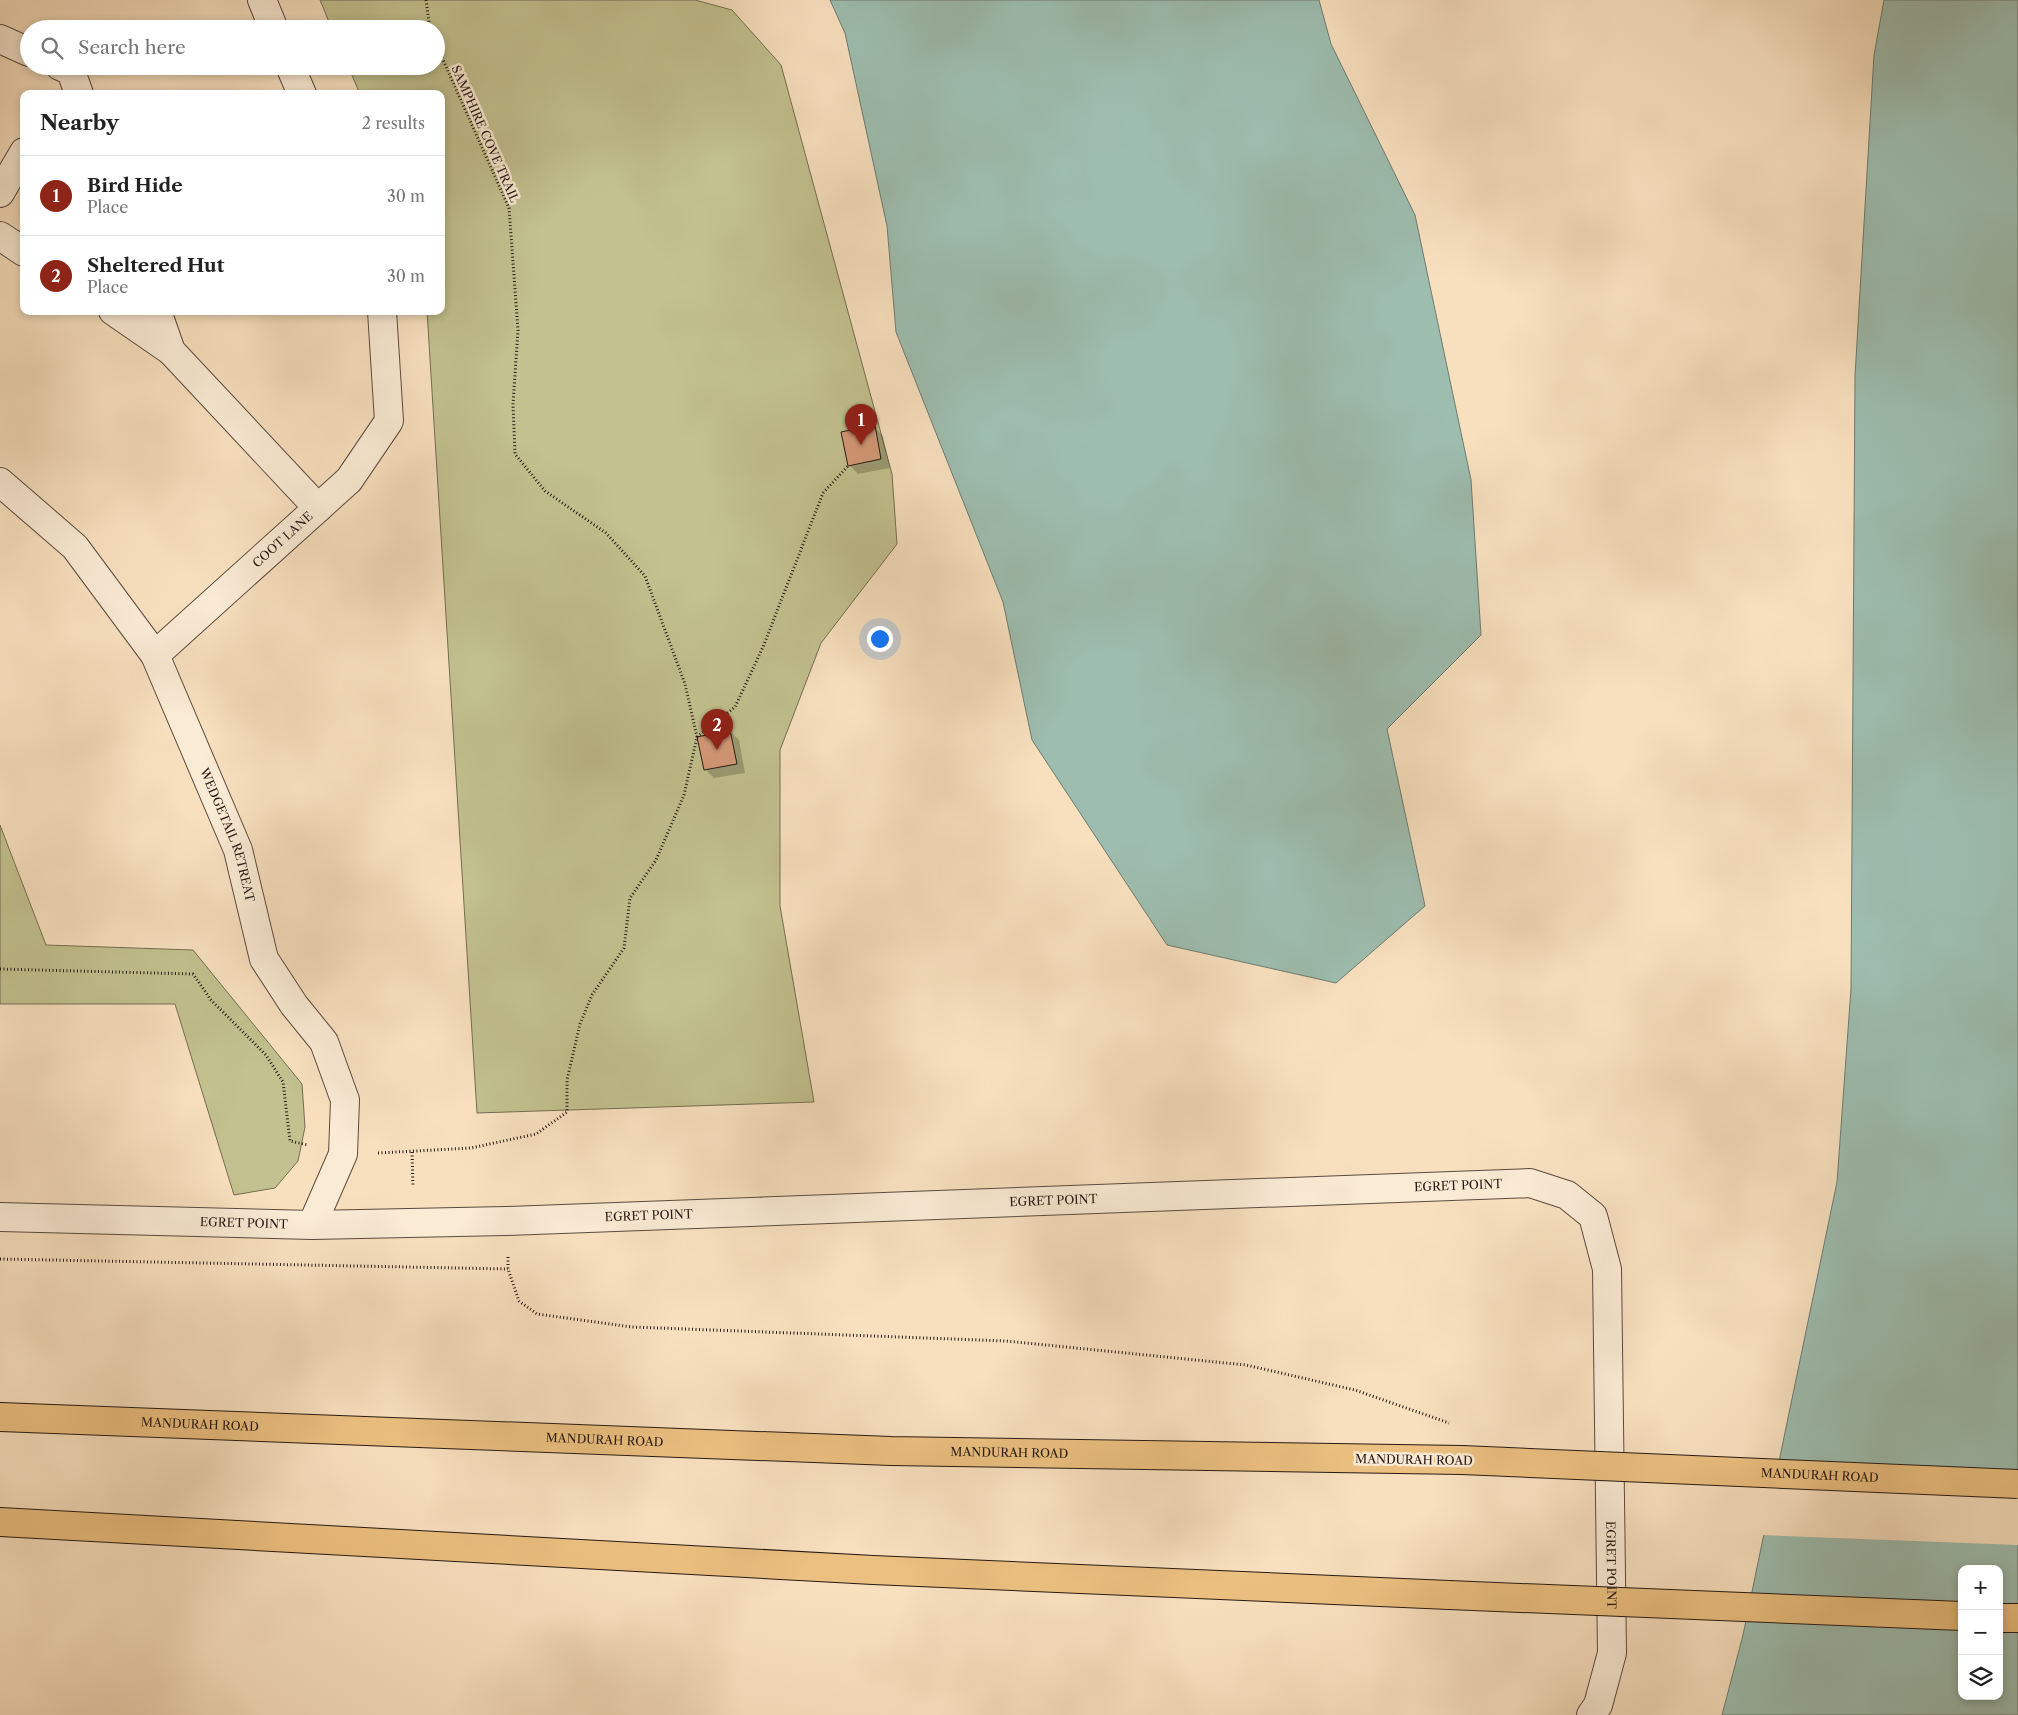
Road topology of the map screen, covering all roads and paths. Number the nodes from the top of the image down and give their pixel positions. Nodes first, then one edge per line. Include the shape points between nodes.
1 (262, 0) edge
2 (426, 0) edge
3 (270, 20) edge
4 (429, 20) edge
5 (0, 40) edge
6 (20, 48) edge
7 (445, 64) edge
8 (294, 75) edge
9 (300, 90) edge
10 (20, 159) edge
11 (0, 192) edge
12 (0, 236) edge
13 (20, 249) edge
14 (118, 315) edge
15 (158, 315) edge
16 (382, 315) edge
17 (171, 351) junction
18 (848, 466) dead end
19 (0, 482) edge
20 (318, 508) junction
21 (155, 655) junction
22 (697, 737) junction
23 (0, 969) edge
24 (412, 1152) junction
25 (343, 1154) junction
26 (413, 1191) dead end
27 (0, 1217) edge
28 (506, 1221) junction
29 (312, 1225) junction
30 (0, 1259) edge
31 (508, 1269) junction
32 (0, 1416) edge
33 (1452, 1424) dead end
34 (2018, 1484) edge
35 (0, 1522) edge
36 (1958, 1616) edge
37 (2003, 1618) edge
38 (2018, 1618) edge
39 (1591, 1715) edge

1 - 3 street
2 - 4 path
5 - 6 street
7 - 22 path, SAMPHIRE COVE TRAIL via 509,208 518,330 512,404 516,454 545,491 606,534 645,576 685,684
8 - 9 street
10 - 11 street
12 - 13 street
14 - 17 street, COOT LANE
15 - 17 street, COOT LANE
16 - 20 street via 389,421 349,480
17 - 20 street, COOT LANE
18 - 22 path via 823,493 764,647 735,707
19 - 21 street, WEDGETAIL RETREAT via 75,547
20 - 21 street, COOT LANE
21 - 25 street, WEDGETAIL RETREAT via 238,850 264,960 324,1042 345,1100
22 - 24 path, SAMPHIRE COVE TRAIL via 684,795 656,860 630,898 624,948 592,996 580,1024 567,1080 567,1112 536,1134 470,1148
23 - 25 path via 193,974 211,1000 266,1055 283,1082 290,1141
24 - 25 path
24 - 26 path
25 - 29 street, WEDGETAIL RETREAT
27 - 29 street, EGRET POINT
28 - 29 street, EGRET POINT
28 - 31 path
28 - 39 street, EGRET POINT via 1530,1183 1567,1194 1593,1216 1606,1269 1612,1653 1598,1705
30 - 31 path
31 - 33 path via 519,1300 537,1314 632,1327 1006,1341 1246,1365 1355,1390
32 - 34 highway, MANDURAH ROAD, bridge via 891,1451 1462,1460
35 - 36 highway, bridge via 873,1570
37 - 38 highway

